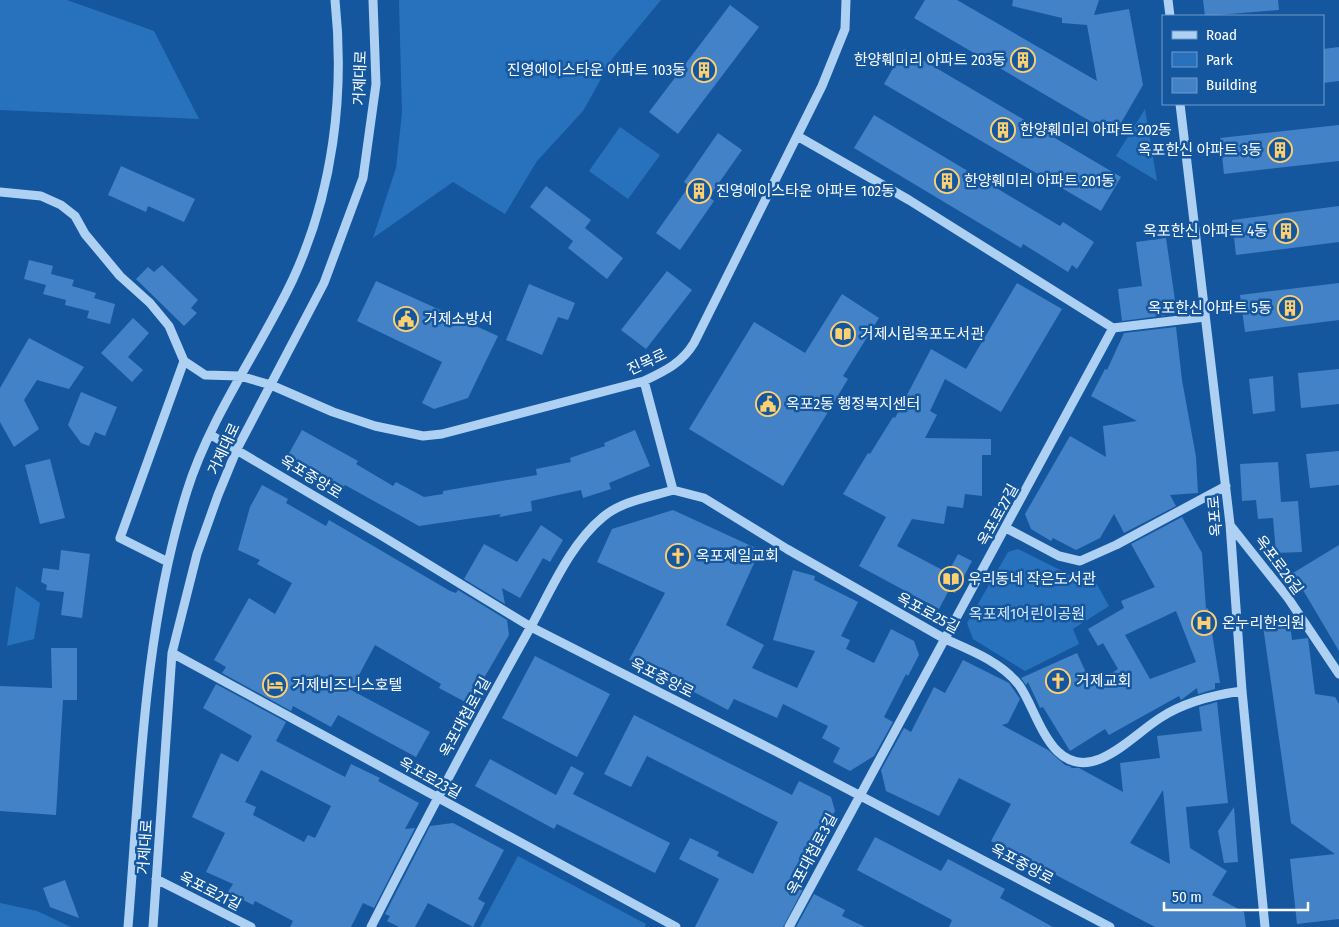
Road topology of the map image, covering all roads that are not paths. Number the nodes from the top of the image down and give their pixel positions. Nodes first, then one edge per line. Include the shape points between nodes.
1 (335, 0) edge
2 (373, 0) edge
3 (846, 0) edge
4 (1168, 0) edge
5 (1170, 15) edge
6 (1180, 105) edge
7 (799, 137) junction
8 (0, 192) edge
9 (1205, 317) junction
10 (1113, 328) junction
11 (184, 361) junction
12 (240, 376) junction
13 (644, 381) junction
14 (271, 385) junction
15 (211, 435) junction
16 (237, 449) junction
17 (1226, 486) junction
18 (673, 490) junction
19 (1230, 524) junction
20 (1006, 528) junction
21 (168, 562) junction
22 (530, 627) junction
23 (945, 639) junction
24 (172, 653) junction
25 (1339, 674) edge
26 (1242, 691) junction
27 (859, 794) junction
28 (437, 798) junction
29 (156, 879) junction
30 (128, 927) edge
31 (153, 927) edge
32 (250, 927) edge
33 (371, 927) edge
34 (676, 927) edge
35 (790, 927) edge
36 (1110, 927) edge
37 (1265, 927) edge

1 - 12 street, 거제대로 via 339,93 327,183 310,240 292,280
2 - 14 street, 거제대로 via 376,84 363,178 324,284
3 - 7 street, 진목로 via 844,29
4 - 5 street
6 - 9 street, 옥포로
7 - 10 street via 909,200
7 - 13 street, 진목로 via 690,350 669,370
8 - 11 street via 41,196 75,216 85,234 120,276 150,303 169,326
9 - 10 street
9 - 17 street, 옥포로
10 - 20 street, 옥포로27길
11 - 12 street, 진목로 via 205,375
11 - 21 street via 120,538
12 - 14 street, 진목로
12 - 15 street, 거제대로
13 - 14 street, 진목로 via 462,430 423,436 350,418
13 - 18 street
14 - 16 street, 거제대로
15 - 16 street, 옥포중앙로
15 - 21 street, 거제대로 via 188,489
16 - 22 street, 옥포중앙로
16 - 24 street, 거제대로 via 197,554
17 - 19 street, 옥포로
17 - 20 street via 1080,561 1059,556
18 - 22 street, 옥포대첩로1길 via 618,507 603,517 584,536
18 - 23 street, 옥포로25길 via 704,498 787,550
19 - 25 street, 옥포로26길 via 1288,598
19 - 26 street, 옥포로
20 - 23 street, 옥포로27길
21 - 30 street, 거제대로 via 152,646
22 - 27 street, 옥포중앙로
22 - 28 street, 옥포대첩로1길
23 - 26 street, 옥포로25길 via 998,666 1019,685 1040,728 1054,748 1070,760 1099,760 1161,717 1208,696
23 - 27 street, 옥포로27길
24 - 28 street, 옥포로23길
24 - 29 street, 거제대로
26 - 37 street, 옥포로
27 - 35 street, 옥포대첩로3길
27 - 36 street, 옥포중앙로
28 - 33 street, 옥포대첩로1길
28 - 34 street, 옥포로23길
29 - 31 street, 거제대로
29 - 32 street, 옥포로21길

